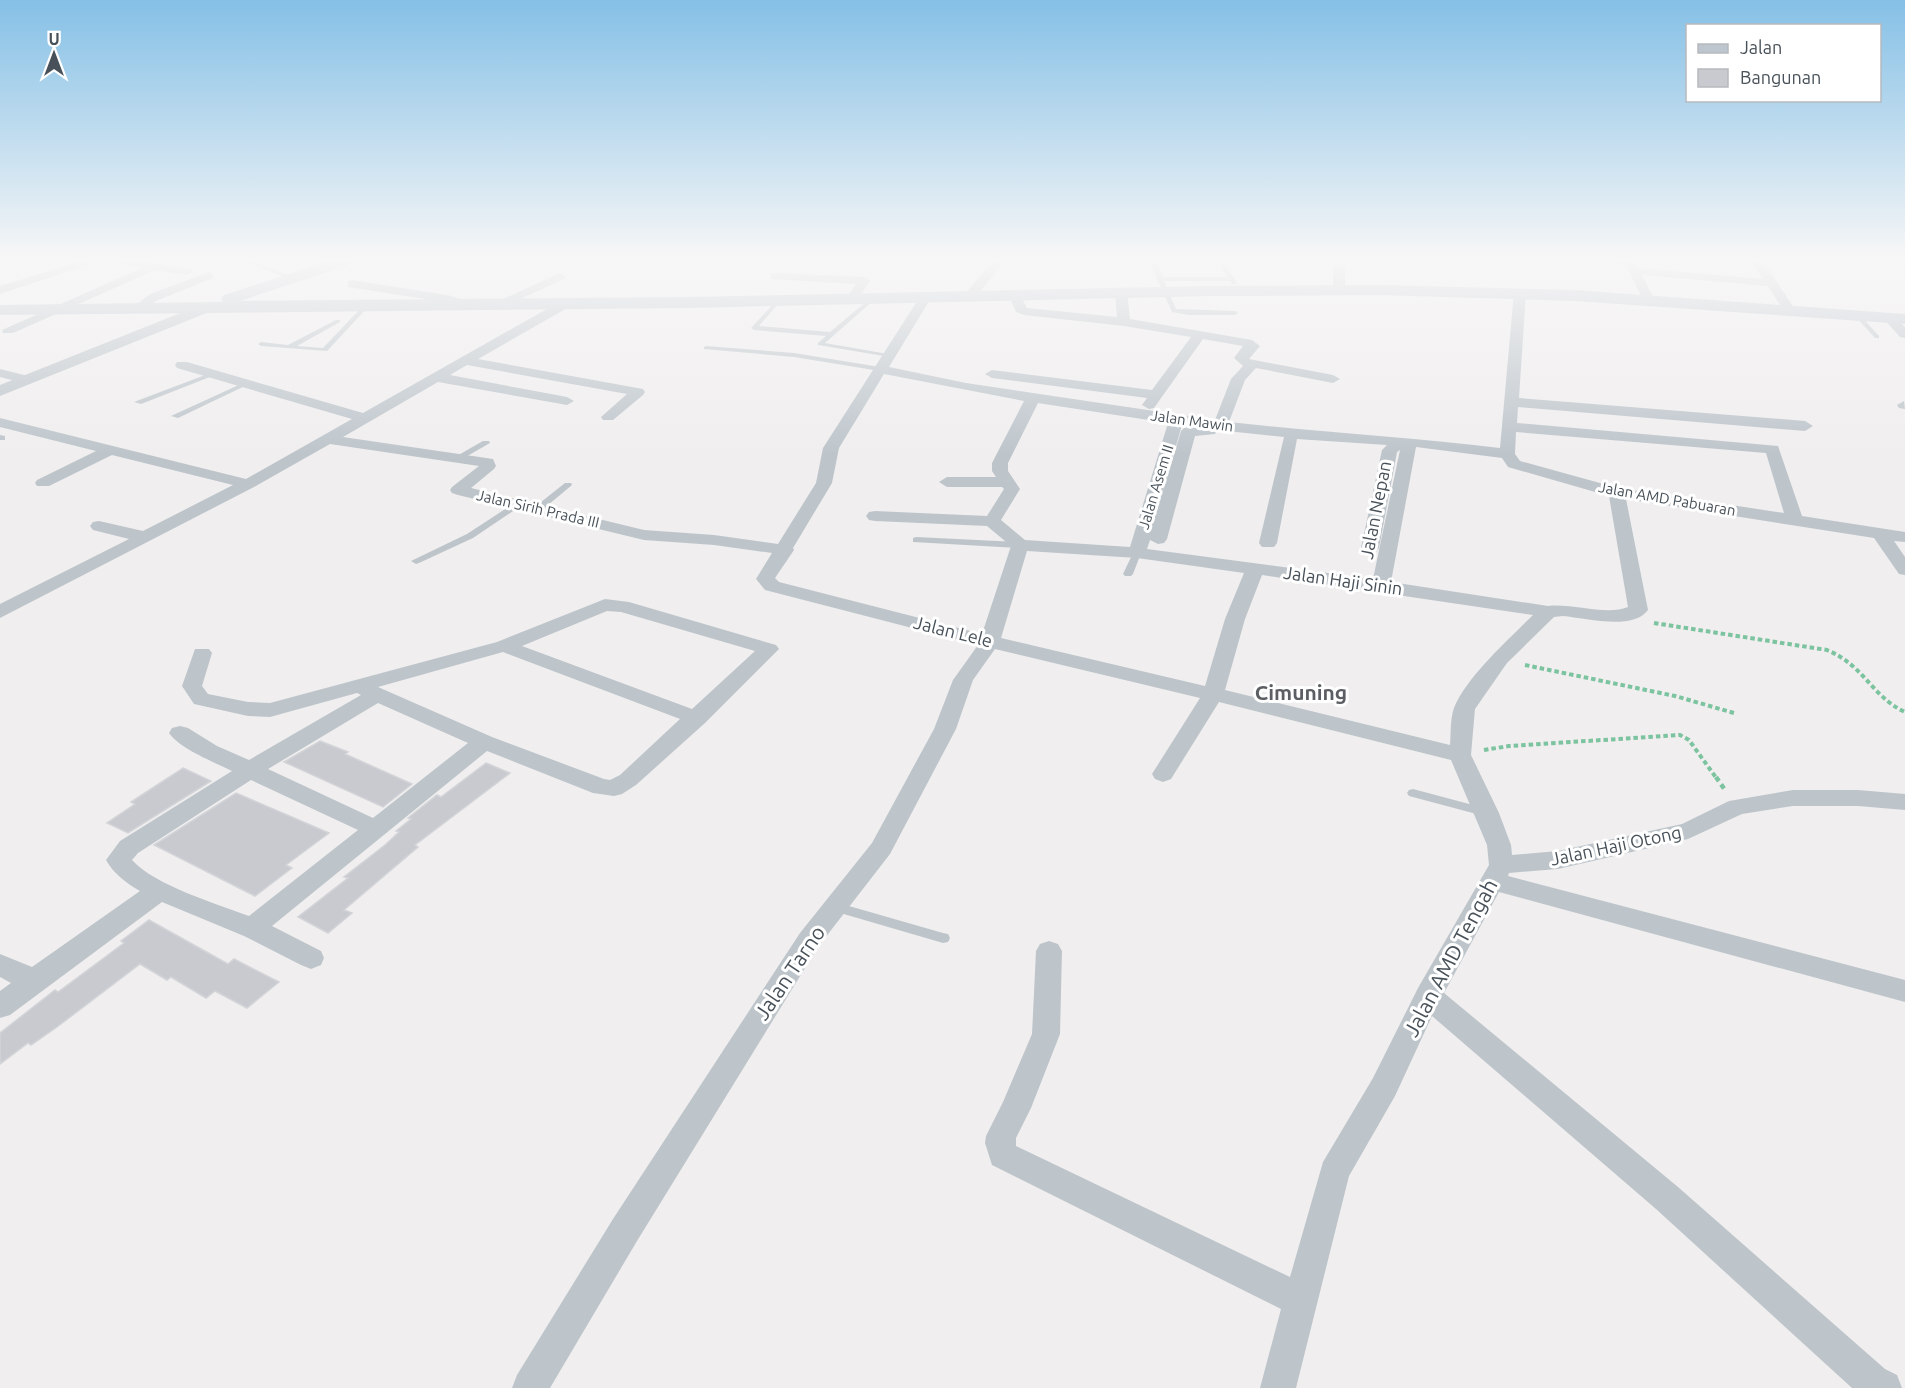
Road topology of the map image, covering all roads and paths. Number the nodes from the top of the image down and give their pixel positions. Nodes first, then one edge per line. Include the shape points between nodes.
1 (17, 326) edge
2 (161, 326) edge
3 (329, 326) edge
4 (348, 326) edge
5 (527, 326) edge
6 (755, 326) edge
7 (841, 326) edge
8 (907, 326) edge
9 (1146, 326) edge
10 (1518, 326) edge
11 (1867, 326) edge
12 (8, 330) dead end
13 (772, 330) junction
14 (832, 334) junction
15 (1199, 335) junction
16 (766, 337) dead end
17 (1877, 337) dead end
18 (261, 344) dead end
19 (760, 344) dead end
20 (289, 347) junction
21 (706, 348) dead end
22 (754, 350) junction
23 (465, 361) junction
24 (884, 363) junction
25 (1251, 364) junction
26 (182, 365) dead end
27 (0, 374) edge
28 (213, 374) junction
29 (992, 374) dead end
30 (436, 377) junction
31 (1333, 379) dead end
32 (27, 380) junction
33 (245, 384) junction
34 (0, 391) edge
35 (1156, 395) junction
36 (1033, 398) junction
37 (567, 401) dead end
38 (138, 402) dead end
39 (1512, 402) junction
40 (1141, 414) junction
41 (175, 416) dead end
42 (608, 417) dead end
43 (365, 418) junction
44 (1176, 420) junction
45 (1220, 426) junction
46 (1805, 426) dead end
47 (1510, 427) junction
48 (1, 432) edge
49 (328, 439) junction
50 (1290, 440) junction
51 (486, 443) dead end
52 (1400, 445) junction
53 (109, 450) junction
54 (1507, 454) junction
55 (459, 457) junction
56 (946, 482) dead end
57 (1009, 482) junction
58 (43, 483) dead end
59 (248, 484) junction
60 (568, 485) dead end
61 (1617, 493) junction
62 (519, 503) junction
63 (539, 508) junction
64 (874, 516) dead end
65 (1794, 519) junction
66 (992, 521) junction
67 (99, 526) dead end
68 (1880, 533) junction
69 (144, 537) junction
70 (1905, 537) edge
71 (1158, 539) dead end
72 (916, 540) dead end
73 (1268, 543) dead end
74 (1020, 545) junction
75 (1370, 548) dead end
76 (785, 550) junction
77 (1137, 553) junction
78 (416, 561) dead end
79 (1255, 569) junction
80 (1905, 570) edge
81 (1128, 574) dead end
82 (1381, 586) junction
83 (0, 612) edge
84 (1548, 612) junction
85 (1621, 617) junction
86 (990, 641) junction
87 (504, 646) junction
88 (202, 653) dead end
89 (1500, 659) junction
90 (368, 690) junction
91 (1213, 694) junction
92 (1905, 712) edge
93 (1734, 713) dead end
94 (697, 718) junction
95 (180, 733) dead end
96 (484, 742) junction
97 (1460, 755) junction
98 (251, 769) junction
99 (1163, 774) dead end
100 (1413, 793) dead end
101 (1905, 802) edge
102 (1737, 807) junction
103 (1487, 813) junction
104 (376, 830) junction
105 (1497, 873) junction
106 (160, 890) junction
107 (835, 907) junction
108 (252, 928) junction
109 (943, 938) dead end
110 (1049, 951) dead end
111 (311, 958) dead end
112 (0, 965) edge
113 (36, 979) junction
114 (1905, 991) edge
115 (1428, 996) junction
116 (0, 1007) edge
117 (1299, 1300) junction
118 (530, 1388) edge
119 (1278, 1388) edge
120 (1884, 1388) edge

1 - 12 street
2 - 32 street
3 - 20 lane
4 - 20 lane via 325,351
5 - 23 street
6 - 13 lane
7 - 14 lane
8 - 24 street, Jalan Lele
9 - 15 street
10 - 39 street
11 - 17 lane
13 - 14 lane
13 - 16 lane
14 - 24 lane via 820,344
15 - 25 street via 1251,344 1241,358
15 - 35 street
18 - 20 lane
19 - 22 lane
21 - 22 lane
22 - 24 lane
23 - 30 street
23 - 42 street via 638,392
24 - 36 street, Jalan Mawin
24 - 76 street, Jalan Lele via 831,448 824,483
25 - 31 street
25 - 45 street via 1238,379
26 - 28 street
27 - 32 street
28 - 33 street
28 - 38 lane
29 - 35 street
30 - 37 street
30 - 43 street
32 - 34 street
33 - 41 lane
33 - 43 street
35 - 40 street
36 - 40 street, Jalan Mawin
36 - 57 street via 1000,463 1000,471
39 - 46 street
39 - 47 street
40 - 44 street, Jalan Mawin
43 - 49 street
44 - 45 street, Jalan Mawin
44 - 77 street, Jalan Asem II
45 - 52 street, Jalan Mawin
47 - 54 street
47 - 65 street via 1773,449
48 - 53 street
49 - 55 street, Jalan Sirih Prada III
49 - 59 street
50 - 52 street
50 - 71 street via 1189,430
50 - 73 street
51 - 55 lane
52 - 54 street, Jalan Mawin
52 - 75 street
52 - 82 street, Jalan Nepan
53 - 58 street
53 - 59 street
54 - 61 street, Jalan AMD Pabuaran via 1514,464
55 - 62 street, Jalan Sirih Prada III via 489,463 458,490
56 - 57 street
57 - 66 street via 1012,489
59 - 69 street
60 - 63 lane
61 - 65 street, Jalan AMD Pabuaran
61 - 85 street via 1638,610
62 - 63 street, Jalan Sirih Prada III
62 - 78 lane via 470,536
63 - 76 street, Jalan Sirih Prada III via 644,534
64 - 66 street
65 - 68 street, Jalan AMD Pabuaran
66 - 74 street
67 - 69 street
68 - 70 street, Jalan AMD Pabuaran
68 - 80 street
69 - 83 street
72 - 74 lane
74 - 77 street, Jalan Haji Sinin
74 - 86 street, Jalan Tarno
76 - 86 street, Jalan Lele via 765,579 772,586
77 - 79 street, Jalan Haji Sinin
77 - 81 lane
79 - 82 street, Jalan Haji Sinin
79 - 91 street via 1235,619
82 - 84 street, Jalan Haji Sinin
84 - 85 street via 1563,610
84 - 89 street, Jalan AMD Tengah
85 - 92 path via 1843,655 1858,666 1882,699
86 - 91 street, Jalan Lele
86 - 107 street, Jalan Tarno via 963,680 945,729 882,848
87 - 90 street
87 - 94 street
87 - 94 street via 615,604 769,649
88 - 90 street via 192,686 201,699 226,706 270,710
89 - 93 path via 1675,696
89 - 97 street, Jalan AMD Tengah via 1464,709
90 - 96 street
90 - 98 street
91 - 97 street, Jalan Lele
91 - 99 street
94 - 96 street via 614,788 601,787
95 - 98 street
96 - 104 street
97 - 102 path via 1509,746 1680,735 1689,741
97 - 103 street, Jalan AMD Tengah
98 - 104 street
98 - 106 street via 129,847 118,860 122,868
100 - 103 lane
101 - 102 street, Jalan Haji Otong via 1792,798
102 - 105 street, Jalan Haji Otong via 1688,831
103 - 105 street, Jalan AMD Tengah via 1499,845
104 - 108 street
105 - 114 street
105 - 115 street, Jalan AMD Tengah
106 - 108 street
106 - 113 street
107 - 109 lane
107 - 118 street, Jalan Tarno via 809,940 625,1230
108 - 111 street
110 - 117 street via 1046,1034 1001,1136 1003,1155
112 - 113 street
113 - 116 street
115 - 117 street, Jalan AMD Tengah via 1384,1087 1334,1172
115 - 120 street via 1667,1198 1872,1382
117 - 119 street, Jalan AMD Tengah

